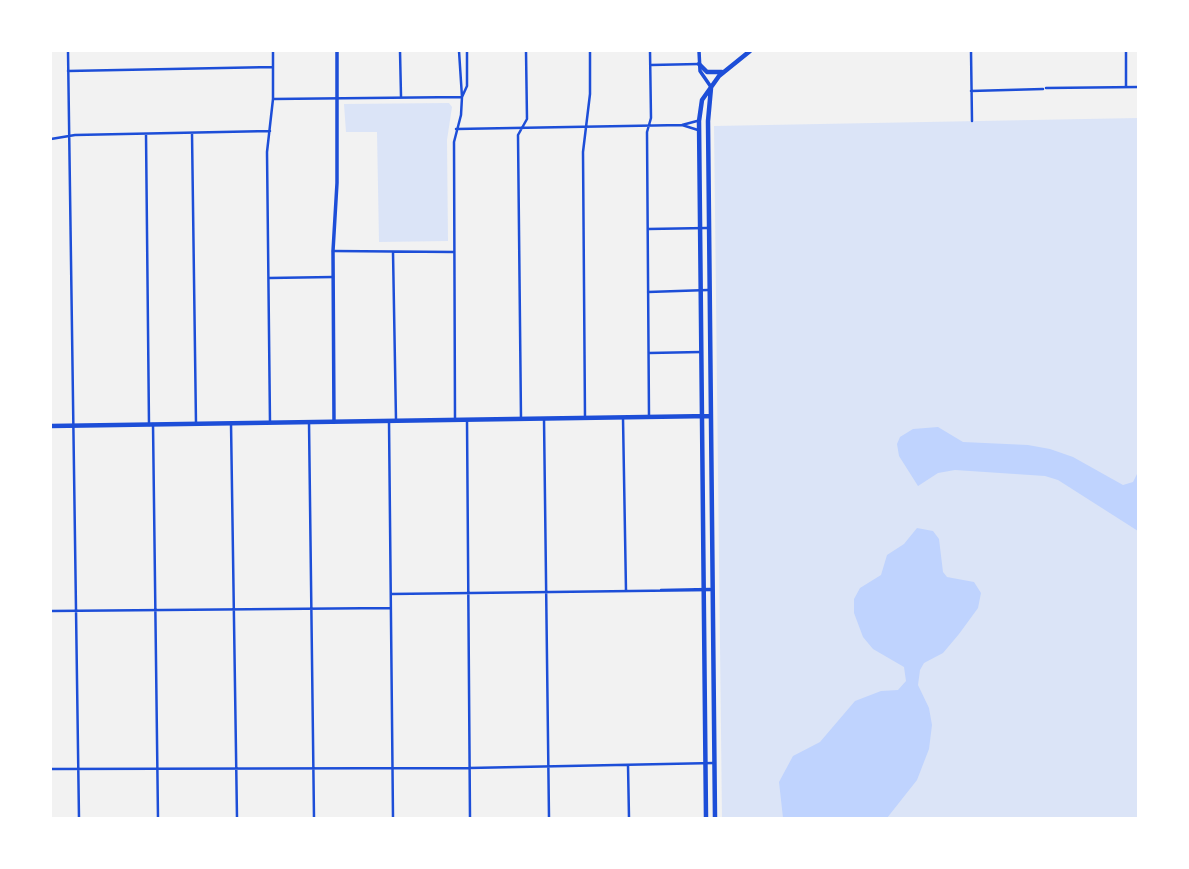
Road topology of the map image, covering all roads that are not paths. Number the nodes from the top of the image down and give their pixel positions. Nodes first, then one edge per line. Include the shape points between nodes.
1 (68, 51) edge
2 (273, 51) edge
3 (337, 51) edge
4 (400, 51) edge
5 (458, 51) edge
6 (467, 51) edge
7 (526, 51) edge
8 (590, 51) edge
9 (650, 51) edge
10 (699, 51) edge
11 (750, 51) edge
12 (971, 51) edge
13 (1126, 51) edge
14 (699, 64) junction
15 (651, 65) junction
16 (273, 67) junction
17 (68, 71) junction
18 (723, 72) junction
19 (711, 87) junction
20 (1126, 87) junction
21 (1138, 87) edge
22 (971, 91) junction
23 (401, 97) junction
24 (462, 97) junction
25 (337, 98) junction
26 (274, 99) junction
27 (699, 121) junction
28 (971, 121) dead end
29 (649, 125) junction
30 (682, 125) junction
31 (522, 128) junction
32 (588, 128) junction
33 (456, 129) junction
34 (698, 130) junction
35 (271, 131) junction
36 (192, 133) junction
37 (146, 134) junction
38 (69, 138) junction
39 (51, 139) edge
40 (700, 228) junction
41 (709, 228) junction
42 (648, 229) junction
43 (333, 251) junction
44 (393, 252) junction
45 (454, 252) junction
46 (333, 277) junction
47 (268, 278) junction
48 (700, 290) junction
49 (709, 290) junction
50 (648, 292) junction
51 (701, 352) junction
52 (649, 354) junction
53 (710, 416) junction
54 (649, 417) junction
55 (702, 417) junction
56 (586, 418) junction
57 (623, 418) junction
58 (521, 419) junction
59 (544, 419) junction
60 (455, 420) junction
61 (467, 420) junction
62 (389, 421) junction
63 (396, 421) junction
64 (309, 422) junction
65 (334, 422) junction
66 (232, 423) junction
67 (270, 423) junction
68 (151, 424) junction
69 (196, 424) junction
70 (51, 426) edge
71 (74, 426) junction
72 (703, 590) junction
73 (712, 590) junction
74 (625, 591) junction
75 (546, 592) junction
76 (468, 593) junction
77 (390, 594) junction
78 (311, 608) junction
79 (391, 608) junction
80 (234, 609) junction
81 (51, 611) edge
82 (76, 611) junction
83 (155, 611) junction
84 (705, 763) junction
85 (714, 763) junction
86 (628, 765) junction
87 (549, 766) junction
88 (393, 767) junction
89 (314, 768) junction
90 (469, 768) junction
91 (51, 769) edge
92 (236, 769) junction
93 (78, 770) junction
94 (157, 770) junction
95 (79, 818) edge
96 (158, 818) edge
97 (237, 818) edge
98 (314, 818) edge
99 (393, 818) edge
100 (470, 818) edge
101 (549, 818) edge
102 (629, 818) edge
103 (706, 818) edge
104 (715, 818) edge

1 - 17 street
2 - 16 street
3 - 25 street
4 - 23 street
5 - 24 street
6 - 24 street via 467,86
7 - 31 street via 527,119
8 - 32 street
9 - 15 street
10 - 14 street
11 - 18 main road
12 - 22 street
13 - 20 street
14 - 15 street
14 - 18 main road via 707,72
14 - 19 street
15 - 29 street
16 - 17 street
16 - 26 street
17 - 38 street
18 - 19 main road
19 - 27 main road via 702,100
19 - 41 main road
20 - 21 street
20 - 22 street
22 - 28 street
23 - 24 street
23 - 25 street
24 - 33 street
25 - 26 street
25 - 43 street
26 - 35 street
27 - 30 street
27 - 34 main road
29 - 30 street
29 - 32 street
29 - 42 street
30 - 34 street
31 - 32 street
31 - 33 street
31 - 58 street
32 - 56 street via 583,136
33 - 45 street
34 - 40 main road
35 - 36 street
35 - 47 street via 267,152
36 - 37 street
36 - 69 street
37 - 38 street
37 - 68 street
38 - 39 street
38 - 71 street
40 - 41 street
40 - 42 street
40 - 48 main road
41 - 49 main road
42 - 50 street
43 - 44 street
43 - 46 street
44 - 45 street
44 - 63 street
45 - 60 street
46 - 47 street
46 - 65 street
47 - 67 street
48 - 49 street
48 - 50 street
48 - 51 main road
49 - 53 main road
50 - 52 street
51 - 52 street
51 - 55 main road
52 - 54 street
53 - 55 main road
53 - 73 main road
54 - 55 main road
54 - 57 main road
55 - 72 main road
56 - 57 main road
56 - 59 main road
57 - 74 street
58 - 59 main road
58 - 61 main road
59 - 75 street
60 - 61 main road
60 - 63 main road
61 - 76 street
62 - 63 main road
62 - 65 main road
62 - 77 street
64 - 65 main road
64 - 67 main road
64 - 78 street
66 - 67 main road
66 - 69 main road
66 - 80 street
68 - 69 main road
68 - 71 main road
68 - 83 street
70 - 71 main road
71 - 82 street
72 - 73 street
72 - 74 street
72 - 84 main road
73 - 85 main road
74 - 75 street
75 - 76 street
75 - 87 street
76 - 77 street
76 - 90 street
77 - 79 street
78 - 79 street
78 - 80 street
78 - 89 street
79 - 88 street
80 - 83 street
80 - 92 street
81 - 82 street
82 - 83 street
82 - 93 street
83 - 94 street
84 - 85 street
84 - 86 street
84 - 103 main road
85 - 104 main road
86 - 87 street
86 - 102 street
87 - 90 street
87 - 101 street
88 - 89 street
88 - 90 street
88 - 99 street
89 - 92 street
89 - 98 street
90 - 100 street
91 - 93 street
92 - 94 street
92 - 97 street
93 - 94 street
93 - 95 street
94 - 96 street

